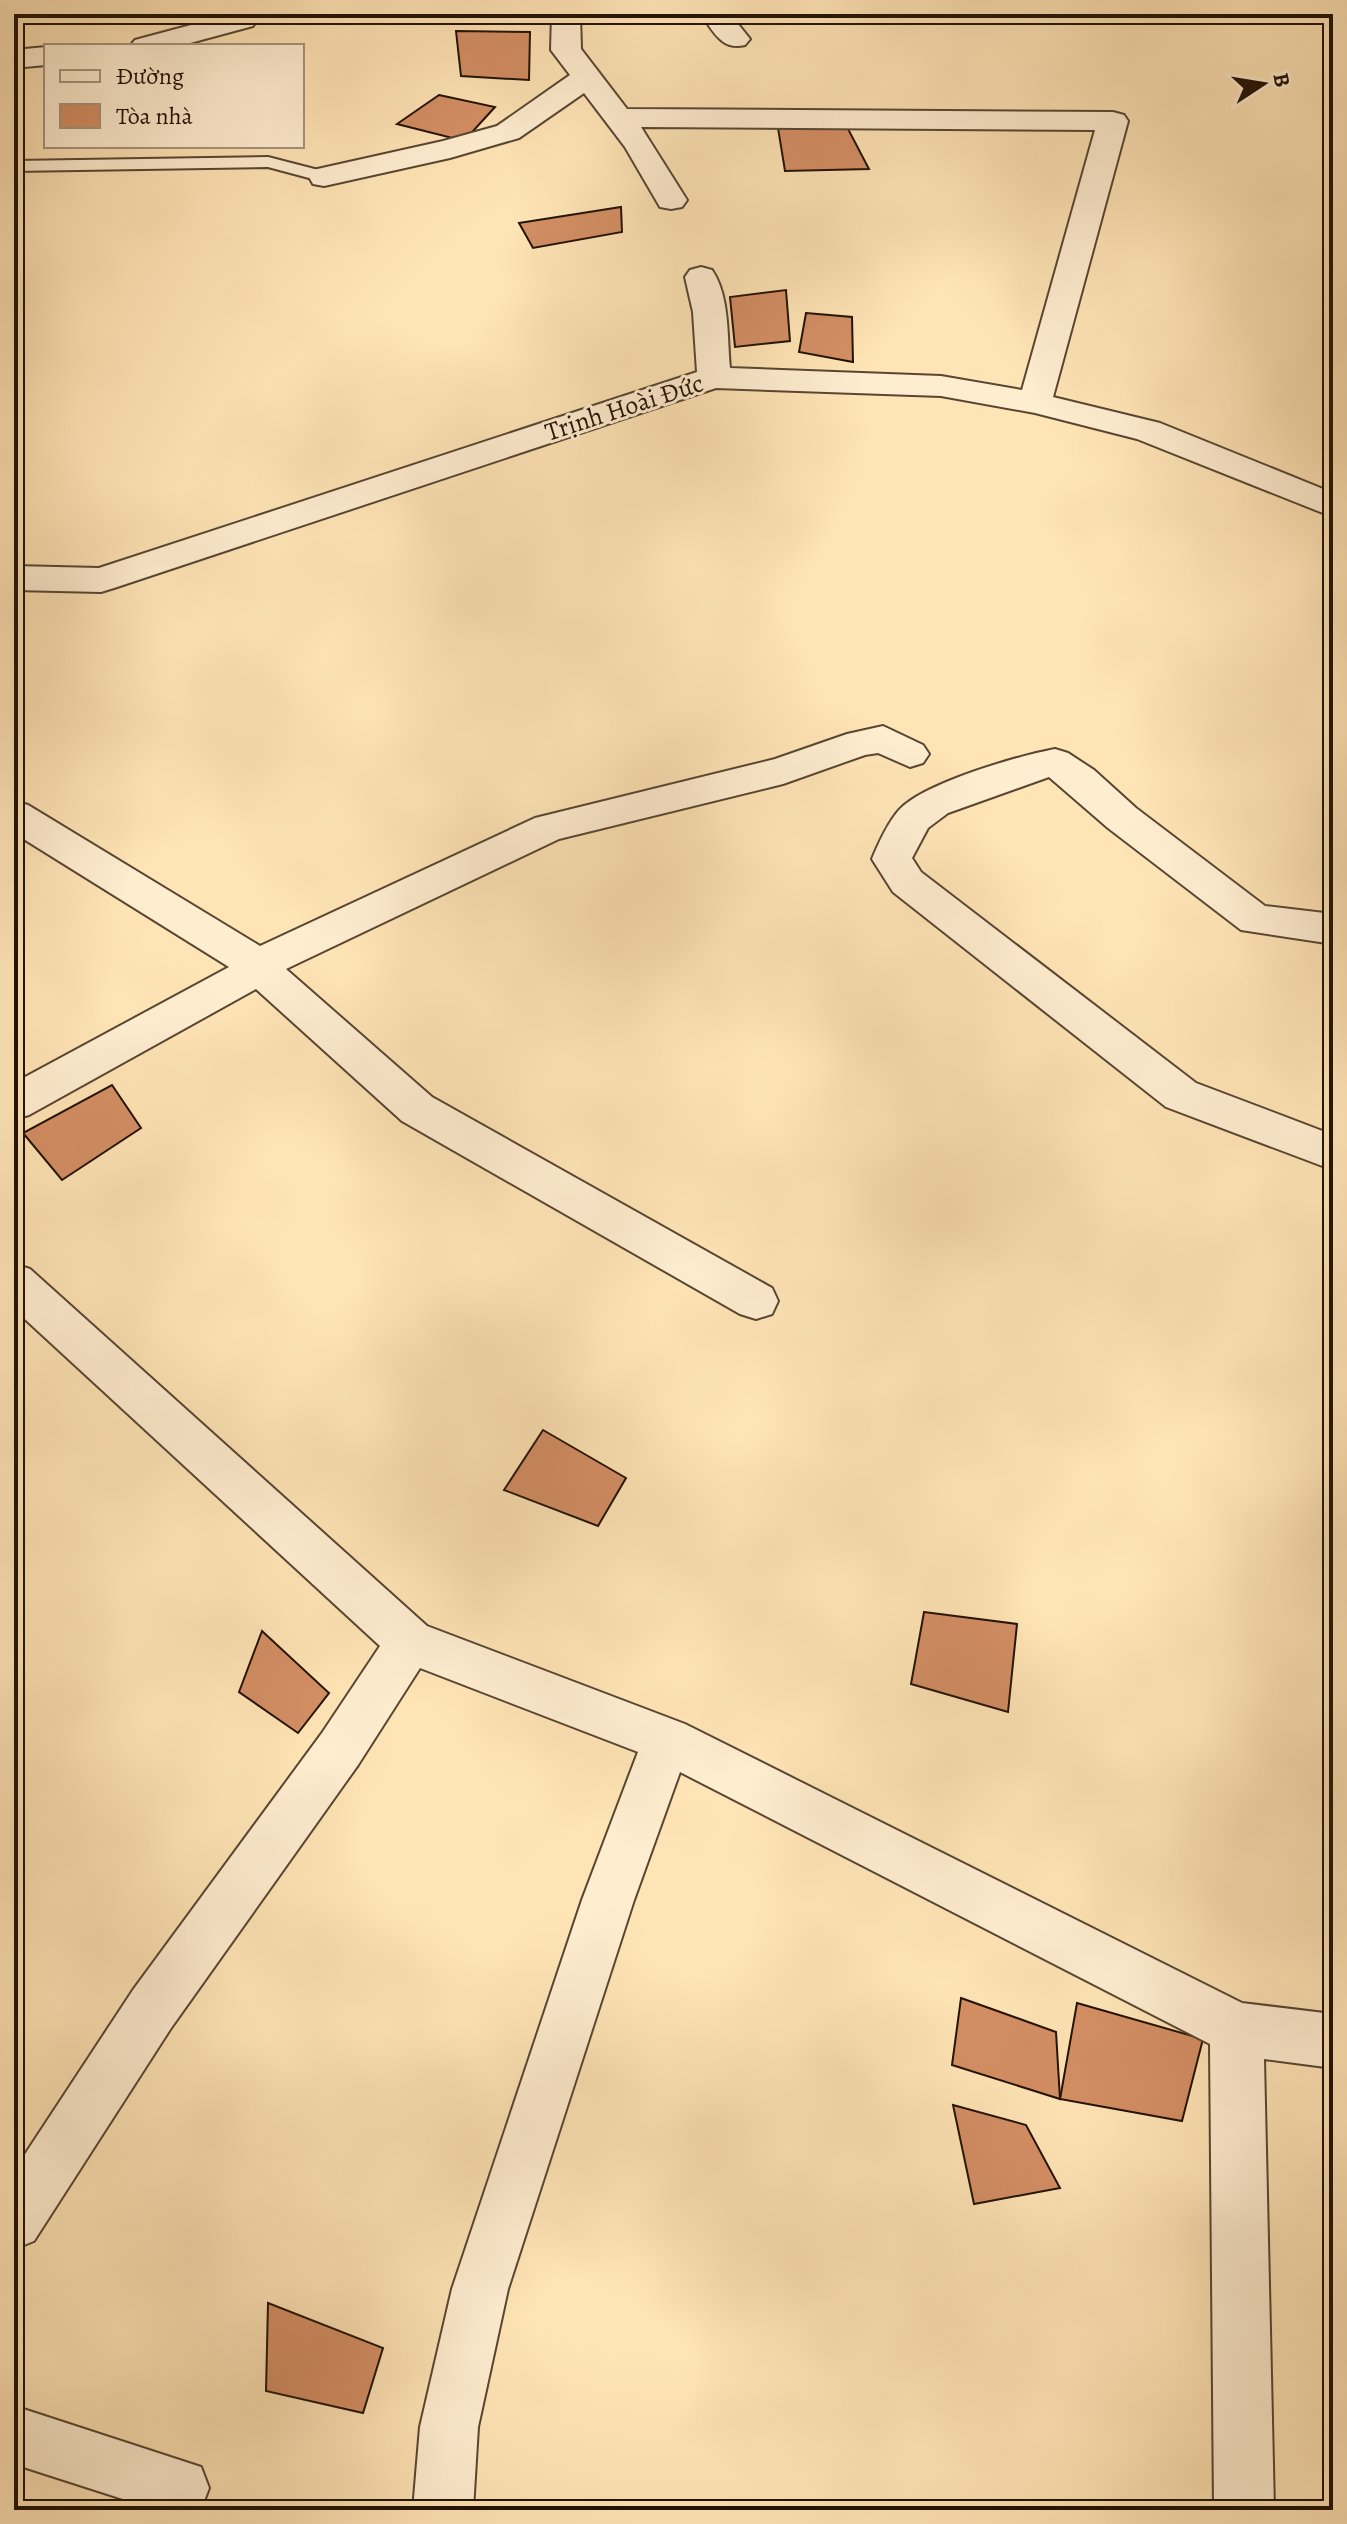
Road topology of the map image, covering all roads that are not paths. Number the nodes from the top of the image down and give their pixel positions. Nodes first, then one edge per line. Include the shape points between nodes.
1 (566, 14) edge
2 (715, 14) edge
3 (243, 20) dead end
4 (735, 39) dead end
5 (153, 44) edge
6 (44, 56) edge
7 (14, 59) edge
8 (588, 76) junction
9 (620, 118) junction
10 (14, 166) edge
11 (324, 177) joint
12 (671, 200) dead end
13 (701, 277) dead end
14 (714, 378) junction
15 (1035, 403) junction
16 (1333, 506) edge
17 (14, 578) edge
18 (910, 754) dead end
19 (14, 815) edge
20 (1333, 929) edge
21 (255, 965) junction
22 (14, 1103) edge
23 (1333, 1153) edge
24 (14, 1282) edge
25 (756, 1301) dead end
26 (410, 1642) junction
27 (667, 1740) junction
28 (1237, 2029) junction
29 (1333, 2041) edge
30 (14, 2221) edge
31 (14, 2435) edge
32 (180, 2488) dead end
33 (443, 2510) edge
34 (1244, 2510) edge

1 - 8 street via 566,50
2 - 4 street
3 - 5 street
6 - 7 street
8 - 9 street
8 - 11 street via 508,132
9 - 12 street
9 - 15 street via 1113,121
10 - 11 lane via 268,162
13 - 14 street
14 - 15 street, Trịnh Hoài Đức via 941,386
14 - 17 street, Trịnh Hoài Đức via 101,580
15 - 16 street, Trịnh Hoài Đức via 1148,431
18 - 21 street via 883,739 860,743 783,771 549,828
19 - 21 street
20 - 23 street via 1255,920 1055,762 939,799 900,834 892,859 907,882 1181,1095
21 - 22 street
21 - 25 street via 417,1109
24 - 26 street
26 - 27 street
26 - 30 street via 340,1749 152,2009
27 - 28 street
27 - 33 street via 608,1900 480,2289 449,2427
28 - 29 street
28 - 34 street
31 - 32 street

